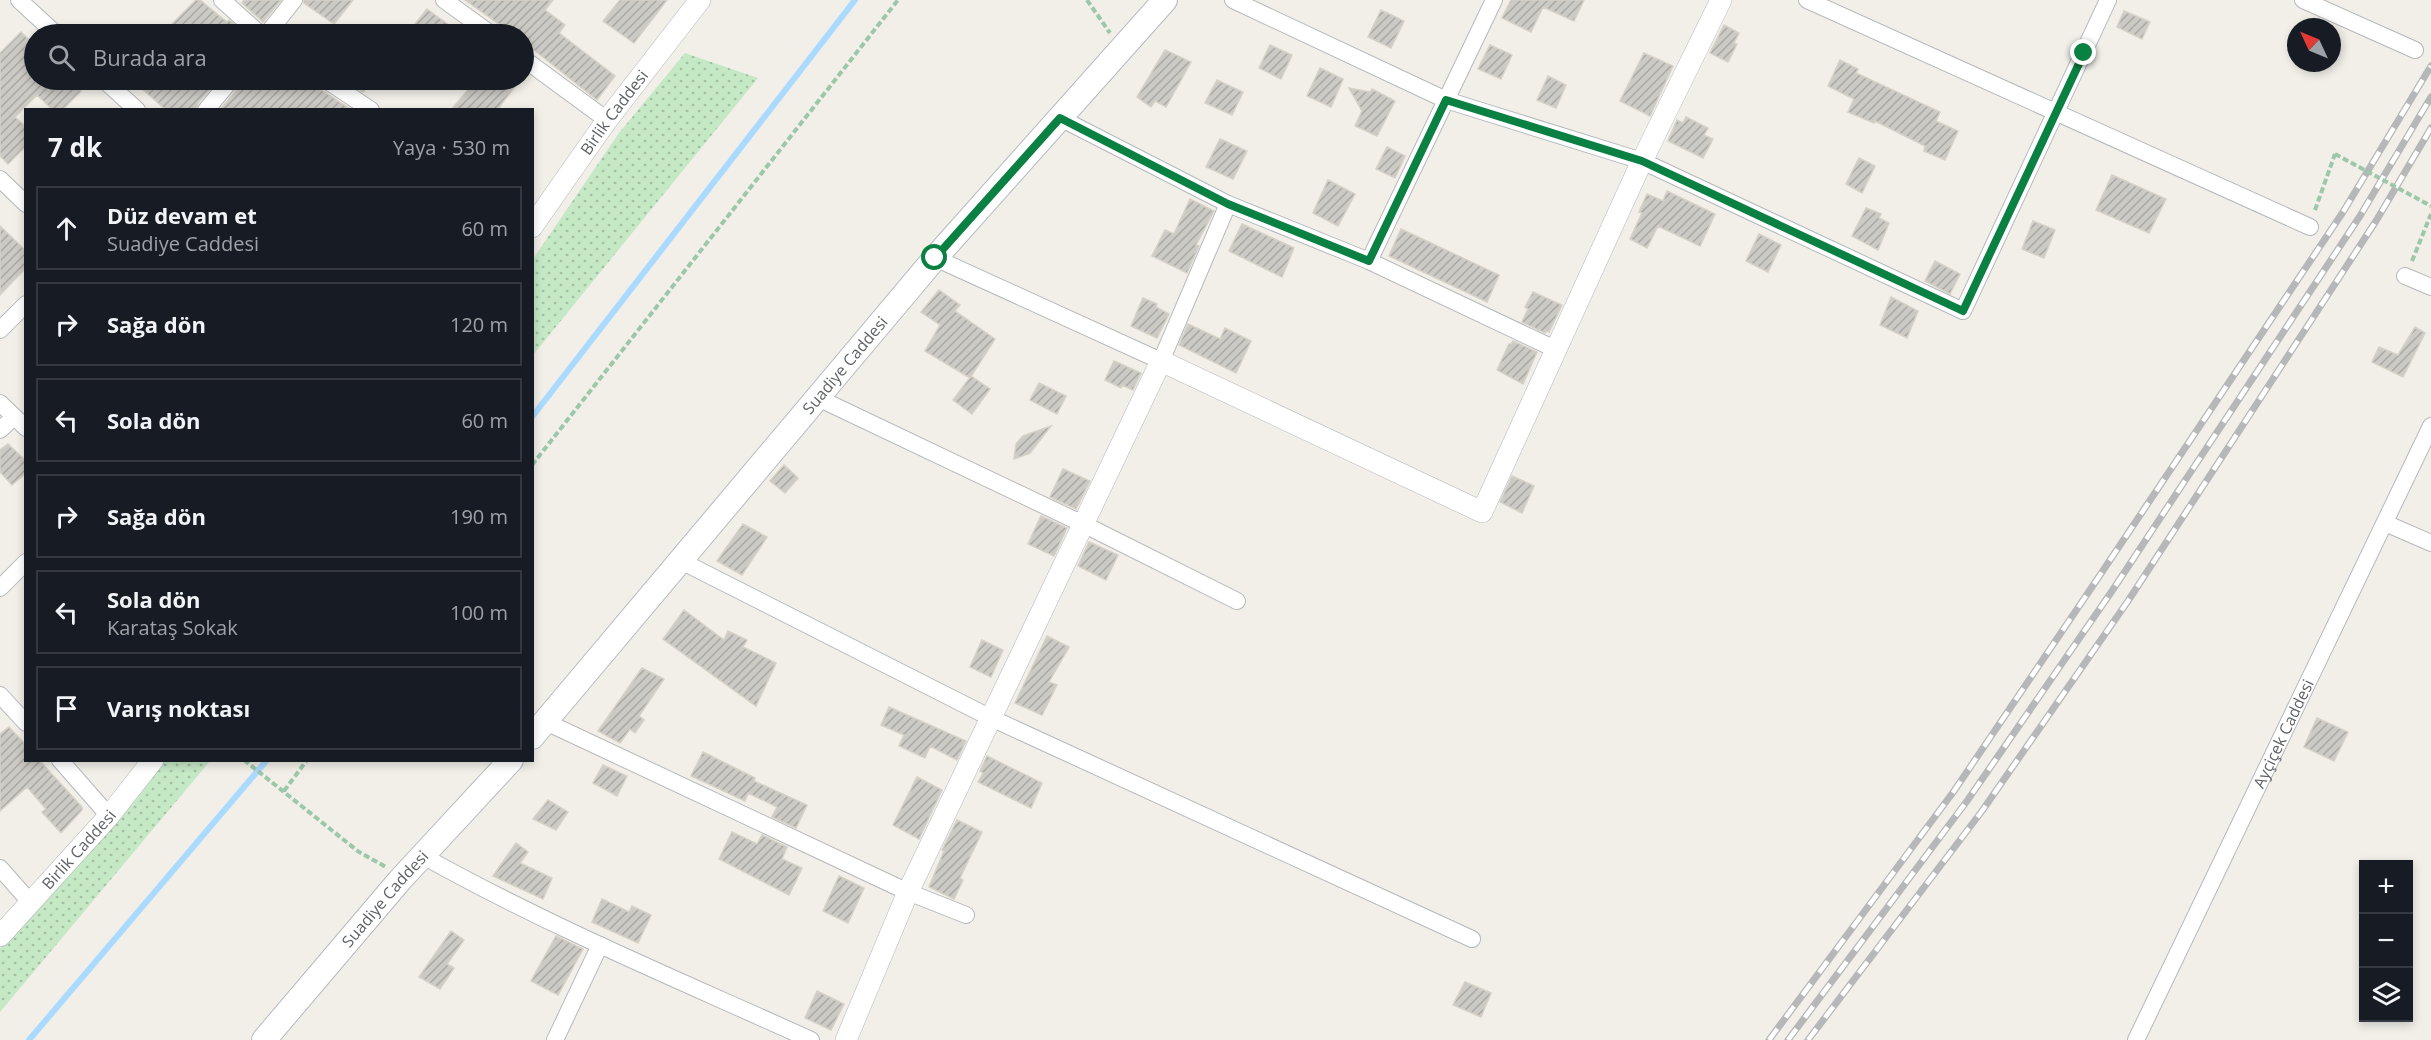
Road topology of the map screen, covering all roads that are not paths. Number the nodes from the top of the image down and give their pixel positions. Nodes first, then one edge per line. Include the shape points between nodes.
1 (19, 0) edge
2 (222, 0) edge
3 (294, 0) edge
4 (444, 0) edge
5 (1165, 0) edge
6 (1233, 0) edge
7 (1494, 0) edge
8 (1721, 0) edge
9 (1807, 0) edge
10 (2108, 0) edge
11 (2303, 0) edge
12 (696, 1) edge
13 (45, 24) edge
14 (249, 24) edge
15 (275, 24) edge
16 (477, 24) edge
17 (2415, 50) dead end
18 (534, 66) edge
19 (115, 90) edge
20 (223, 90) edge
21 (341, 90) edge
22 (1446, 100) junction
23 (134, 108) edge
24 (208, 108) edge
25 (368, 108) edge
26 (2056, 112) junction
27 (1060, 118) junction
28 (607, 120) junction
29 (1642, 161) junction
30 (0, 179) edge
31 (24, 202) edge
32 (1228, 204) junction
33 (534, 221) edge
34 (2310, 227) road end
35 (935, 258) junction
36 (1369, 261) junction
37 (2405, 276) road end
38 (2431, 288) edge
39 (24, 306) edge
40 (0, 330) edge
41 (1557, 350) junction
42 (1161, 361) junction
43 (818, 398) junction
44 (0, 403) edge
45 (20, 422) edge
46 (2431, 426) edge
47 (0, 430) edge
48 (2385, 523) junction
49 (1083, 524) junction
50 (2431, 543) edge
51 (681, 561) junction
52 (24, 564) edge
53 (0, 588) edge
54 (1237, 601) dead end
55 (0, 695) edge
56 (24, 717) edge
57 (991, 718) junction
58 (539, 730) edge
59 (62, 762) edge
60 (151, 762) edge
61 (509, 762) edge
62 (110, 816) junction
63 (423, 856) junction
64 (0, 868) edge
65 (908, 892) junction
66 (30, 903) junction
67 (966, 915) dead end
68 (0, 936) edge
69 (1472, 939) dead end
70 (600, 945) junction
71 (264, 1040) edge
72 (555, 1040) edge
73 (812, 1040) edge
74 (846, 1040) edge
75 (2136, 1040) edge

1 - 13 street
2 - 14 street
3 - 15 street
4 - 16 street
5 - 27 main road, Suadiye Caddesi
6 - 22 street
7 - 22 street
8 - 29 street
9 - 26 street
10 - 26 street
11 - 17 street
12 - 28 street, Birlik Caddesi
18 - 28 street
19 - 23 street
20 - 24 street
21 - 25 street
22 - 29 street
22 - 36 street
26 - 29 street via 1963,311
26 - 34 street
27 - 32 street
27 - 35 main road, Suadiye Caddesi
28 - 33 street, Birlik Caddesi
29 - 41 street
30 - 31 street
32 - 36 street
32 - 42 street
35 - 42 street
35 - 43 main road, Suadiye Caddesi
36 - 41 street
37 - 38 street
39 - 40 street
41 - 42 street via 1482,512
42 - 49 street
43 - 49 street
43 - 51 main road, Suadiye Caddesi
44 - 45 street
45 - 47 street
46 - 48 street, Ayçiçek Caddesi
48 - 50 street
48 - 75 street, Ayçiçek Caddesi
49 - 54 street
49 - 57 street
51 - 57 street
51 - 58 main road, Suadiye Caddesi
52 - 53 street
55 - 56 street
57 - 65 street
57 - 69 street
58 - 65 street
59 - 62 street
60 - 62 street, Birlik Caddesi
61 - 63 main road, Suadiye Caddesi
62 - 66 street, Birlik Caddesi
63 - 70 street
63 - 71 main road, Suadiye Caddesi
64 - 66 street
65 - 67 street
65 - 74 street
66 - 68 street, Birlik Caddesi
70 - 72 street
70 - 73 street

